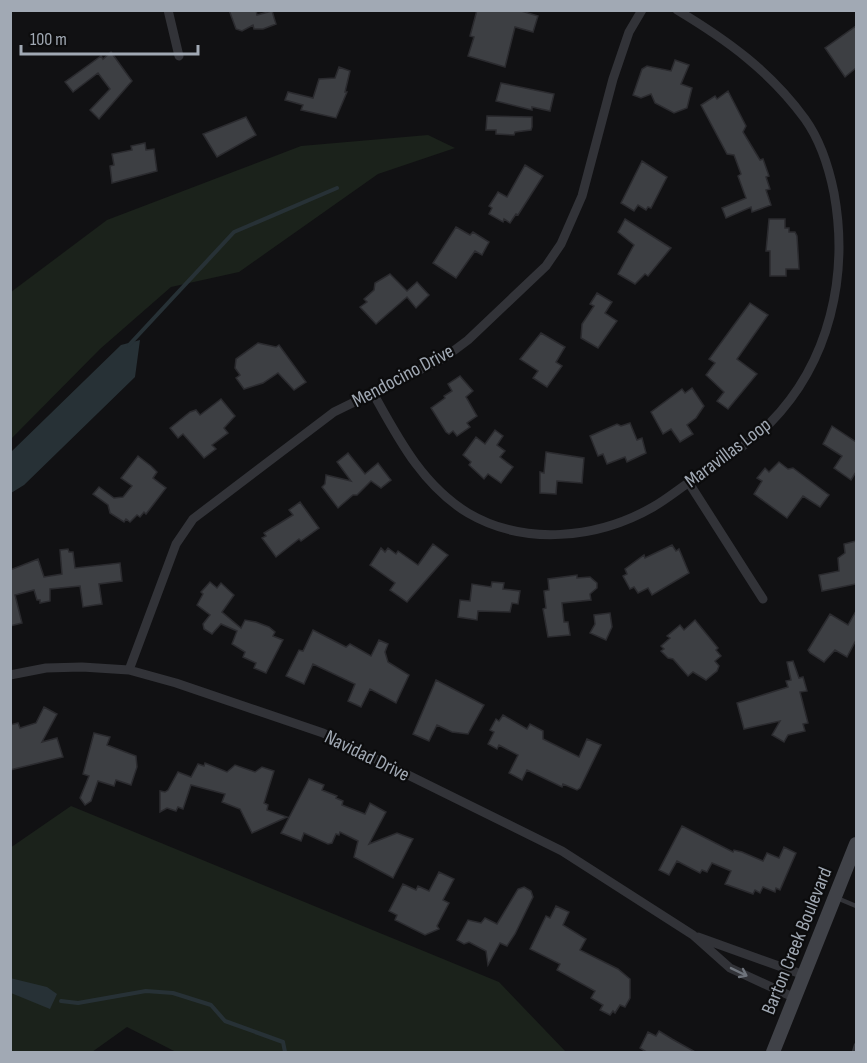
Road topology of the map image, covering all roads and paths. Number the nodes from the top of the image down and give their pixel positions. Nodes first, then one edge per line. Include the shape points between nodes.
1 (168, 10) edge
2 (642, 10) edge
3 (677, 10) edge
4 (179, 56) dead end
5 (373, 393) junction
6 (689, 483) junction
7 (763, 598) dead end
8 (129, 670) junction
9 (10, 675) edge
10 (856, 844) edge
11 (835, 898) junction
12 (856, 906) edge
13 (693, 935) junction
14 (804, 975) junction
15 (795, 998) junction
16 (856, 1045) edge
17 (773, 1053) edge
18 (854, 1053) edge

1 - 4 street
2 - 5 street, Mendocino Drive via 629,32 613,79 582,196 561,244 546,266 444,358
3 - 6 street, Maravillas Loop via 754,61 807,121 831,177 839,222 835,304 801,386 751,440
5 - 6 street, Maravillas Loop via 404,449 434,486 470,514 520,533 583,533 606,528 654,507
5 - 8 street, Mendocino Drive via 334,412 193,519 176,544
6 - 7 street
8 - 9 street, Navidad Drive via 64,668
8 - 13 street, Navidad Drive via 323,733 562,851
10 - 11 street, Barton Creek Boulevard
11 - 12 lane
11 - 14 street, Barton Creek Boulevard
13 - 14 street, Navidad Drive
13 -> 15 street, Navidad Drive via 730,968
14 - 15 street, Barton Creek Boulevard
15 - 17 street, Barton Creek Boulevard
16 - 18 lane

